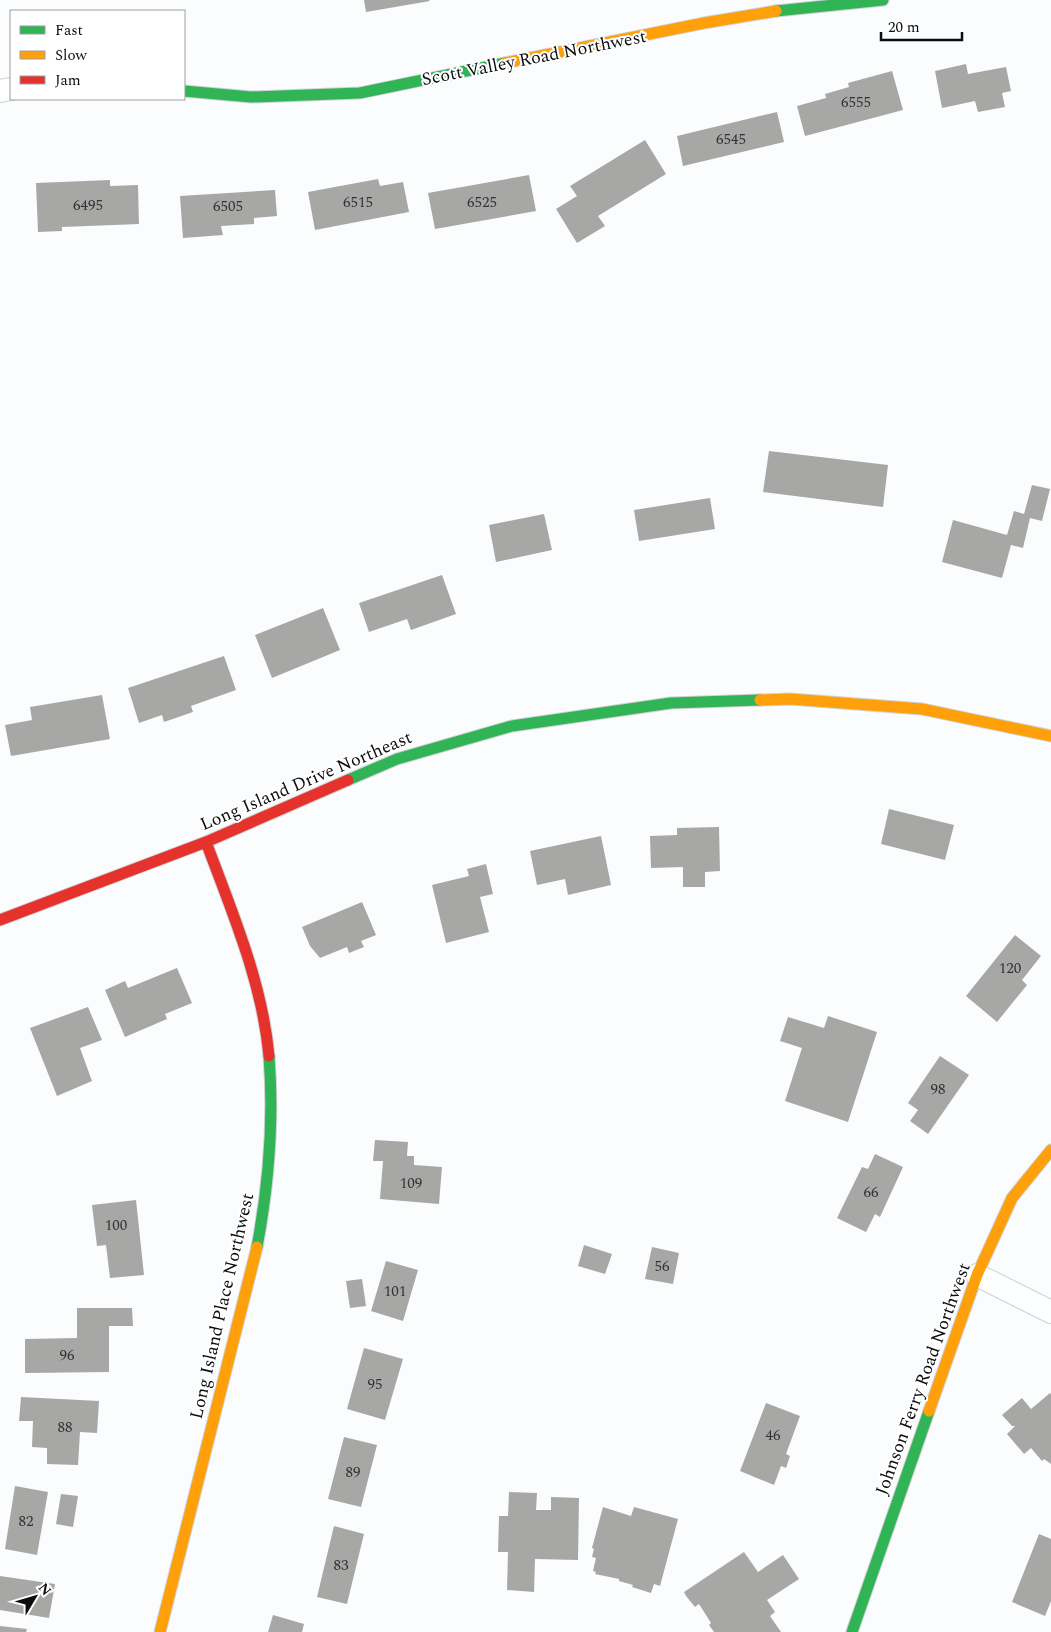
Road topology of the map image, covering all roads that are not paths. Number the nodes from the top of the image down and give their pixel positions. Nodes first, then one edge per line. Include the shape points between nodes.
1 (883, 0) edge
2 (185, 91) edge
3 (1051, 736) edge
4 (206, 842) junction
5 (0, 920) edge
6 (1051, 1150) edge
7 (976, 1275) junction
8 (1051, 1312) edge
9 (160, 1632) edge
10 (852, 1632) edge

1 - 2 street, Scott Valley Road Northwest via 776,11 704,23 360,93 250,97
3 - 4 street, Long Island Drive Northeast via 922,709 790,700 672,703 512,726 398,759
4 - 5 street, Long Island Drive Northeast
4 - 9 street, Long Island Place Northwest via 248,956 266,1026 274,1116 268,1197 257,1250
6 - 7 street, Johnson Ferry Road Northwest via 1012,1198
7 - 8 street
7 - 10 street, Johnson Ferry Road Northwest

